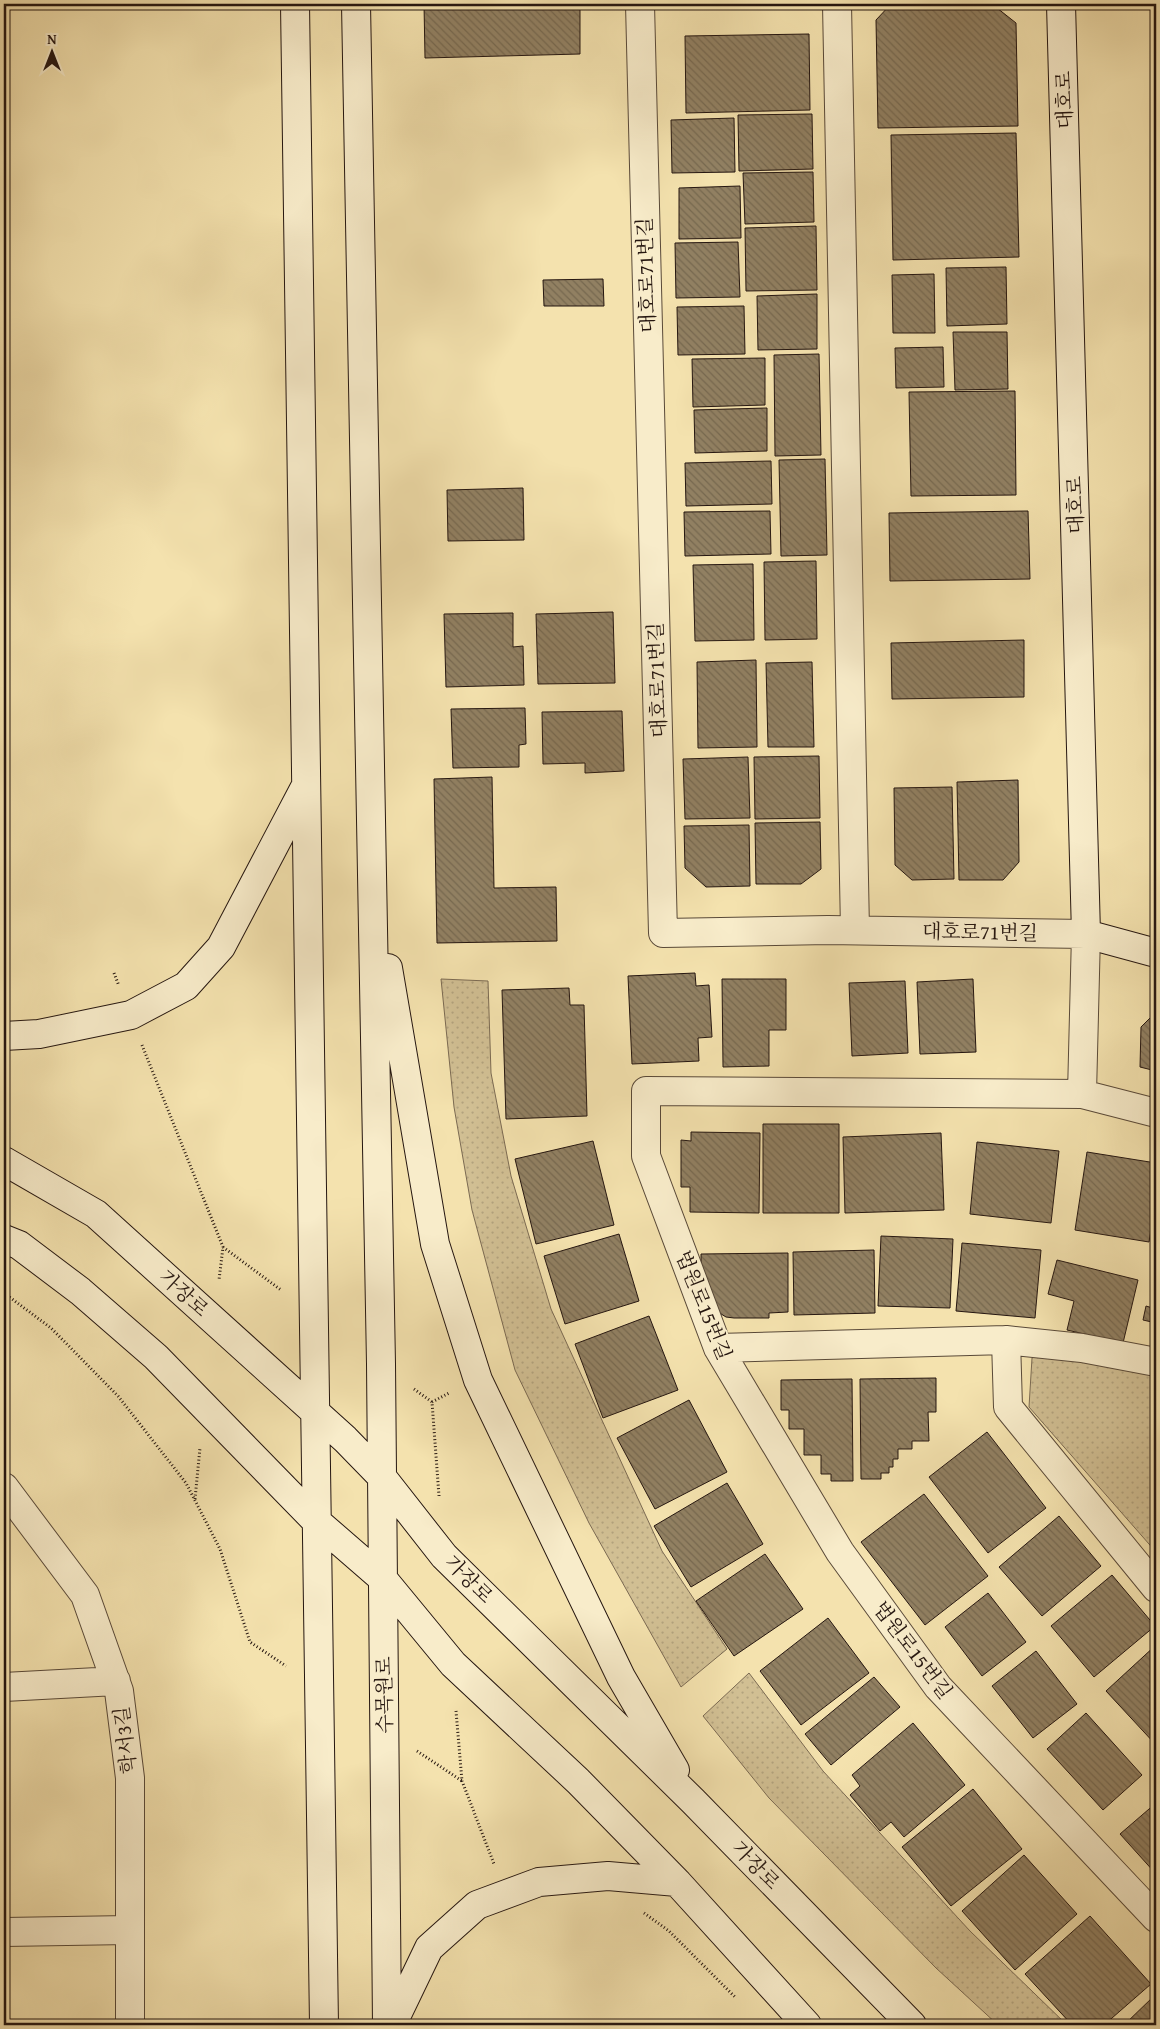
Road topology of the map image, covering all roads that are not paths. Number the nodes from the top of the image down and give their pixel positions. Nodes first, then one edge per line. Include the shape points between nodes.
1 (295, 4) edge
2 (356, 4) edge
3 (640, 4) edge
4 (837, 4) edge
5 (1061, 4) edge
6 (305, 788) junction
7 (372, 880) junction
8 (855, 930) junction
9 (1086, 934) junction
10 (1156, 953) edge
11 (4, 1036) edge
12 (1082, 1094) junction
13 (1156, 1114) edge
14 (4, 1161) edge
15 (4, 1239) edge
16 (1006, 1340) junction
17 (718, 1348) junction
18 (1156, 1362) edge
19 (314, 1410) junction
20 (382, 1477) junction
21 (4, 1487) edge
22 (315, 1520) junction
23 (383, 1579) junction
24 (1156, 1588) edge
25 (116, 1682) junction
26 (4, 1687) edge
27 (693, 1801) junction
28 (677, 1882) junction
29 (1156, 1918) edge
30 (129, 1930) junction
31 (4, 1932) edge
32 (130, 2025) edge
33 (324, 2025) edge
34 (387, 2025) edge
35 (392, 2025) edge
36 (807, 2025) edge
37 (912, 2025) edge

1 - 6 street
2 - 7 street
3 - 8 street, 대호로71번길 via 663,933
4 - 8 street
5 - 9 street, 대호로
6 - 11 street via 221,947 186,986 131,1015 39,1034
6 - 19 street
7 - 20 street, 수목원로
7 - 27 street via 435,1244 478,1380 621,1677
8 - 9 street, 대호로71번길
9 - 10 street
9 - 12 street, 대호로
12 - 13 street, 법원로15번길
12 - 17 street, 법원로15번길 via 646,1091 646,1156
14 - 19 street, 가장로 via 96,1214
15 - 22 street via 19,1245 80,1290 156,1357
16 - 17 street
16 - 18 street via 1082,1348
16 - 24 street via 1008,1408
17 - 29 street, 법원로15번길 via 840,1552 938,1687
19 - 20 street, 가장로
19 - 22 street
20 - 23 street, 수목원로
20 - 27 street, 가장로 via 444,1556
21 - 25 street, 학서3길 via 85,1595
22 - 23 street
22 - 33 street
23 - 28 street via 453,1664 578,1781
23 - 34 street, 수목원로
25 - 26 street
25 - 30 street, 학서3길 via 130,1778
27 - 37 street, 가장로
28 - 35 street via 608,1876 539,1882 477,1905 430,1948
28 - 36 street
30 - 31 street
30 - 32 street, 학서3길

